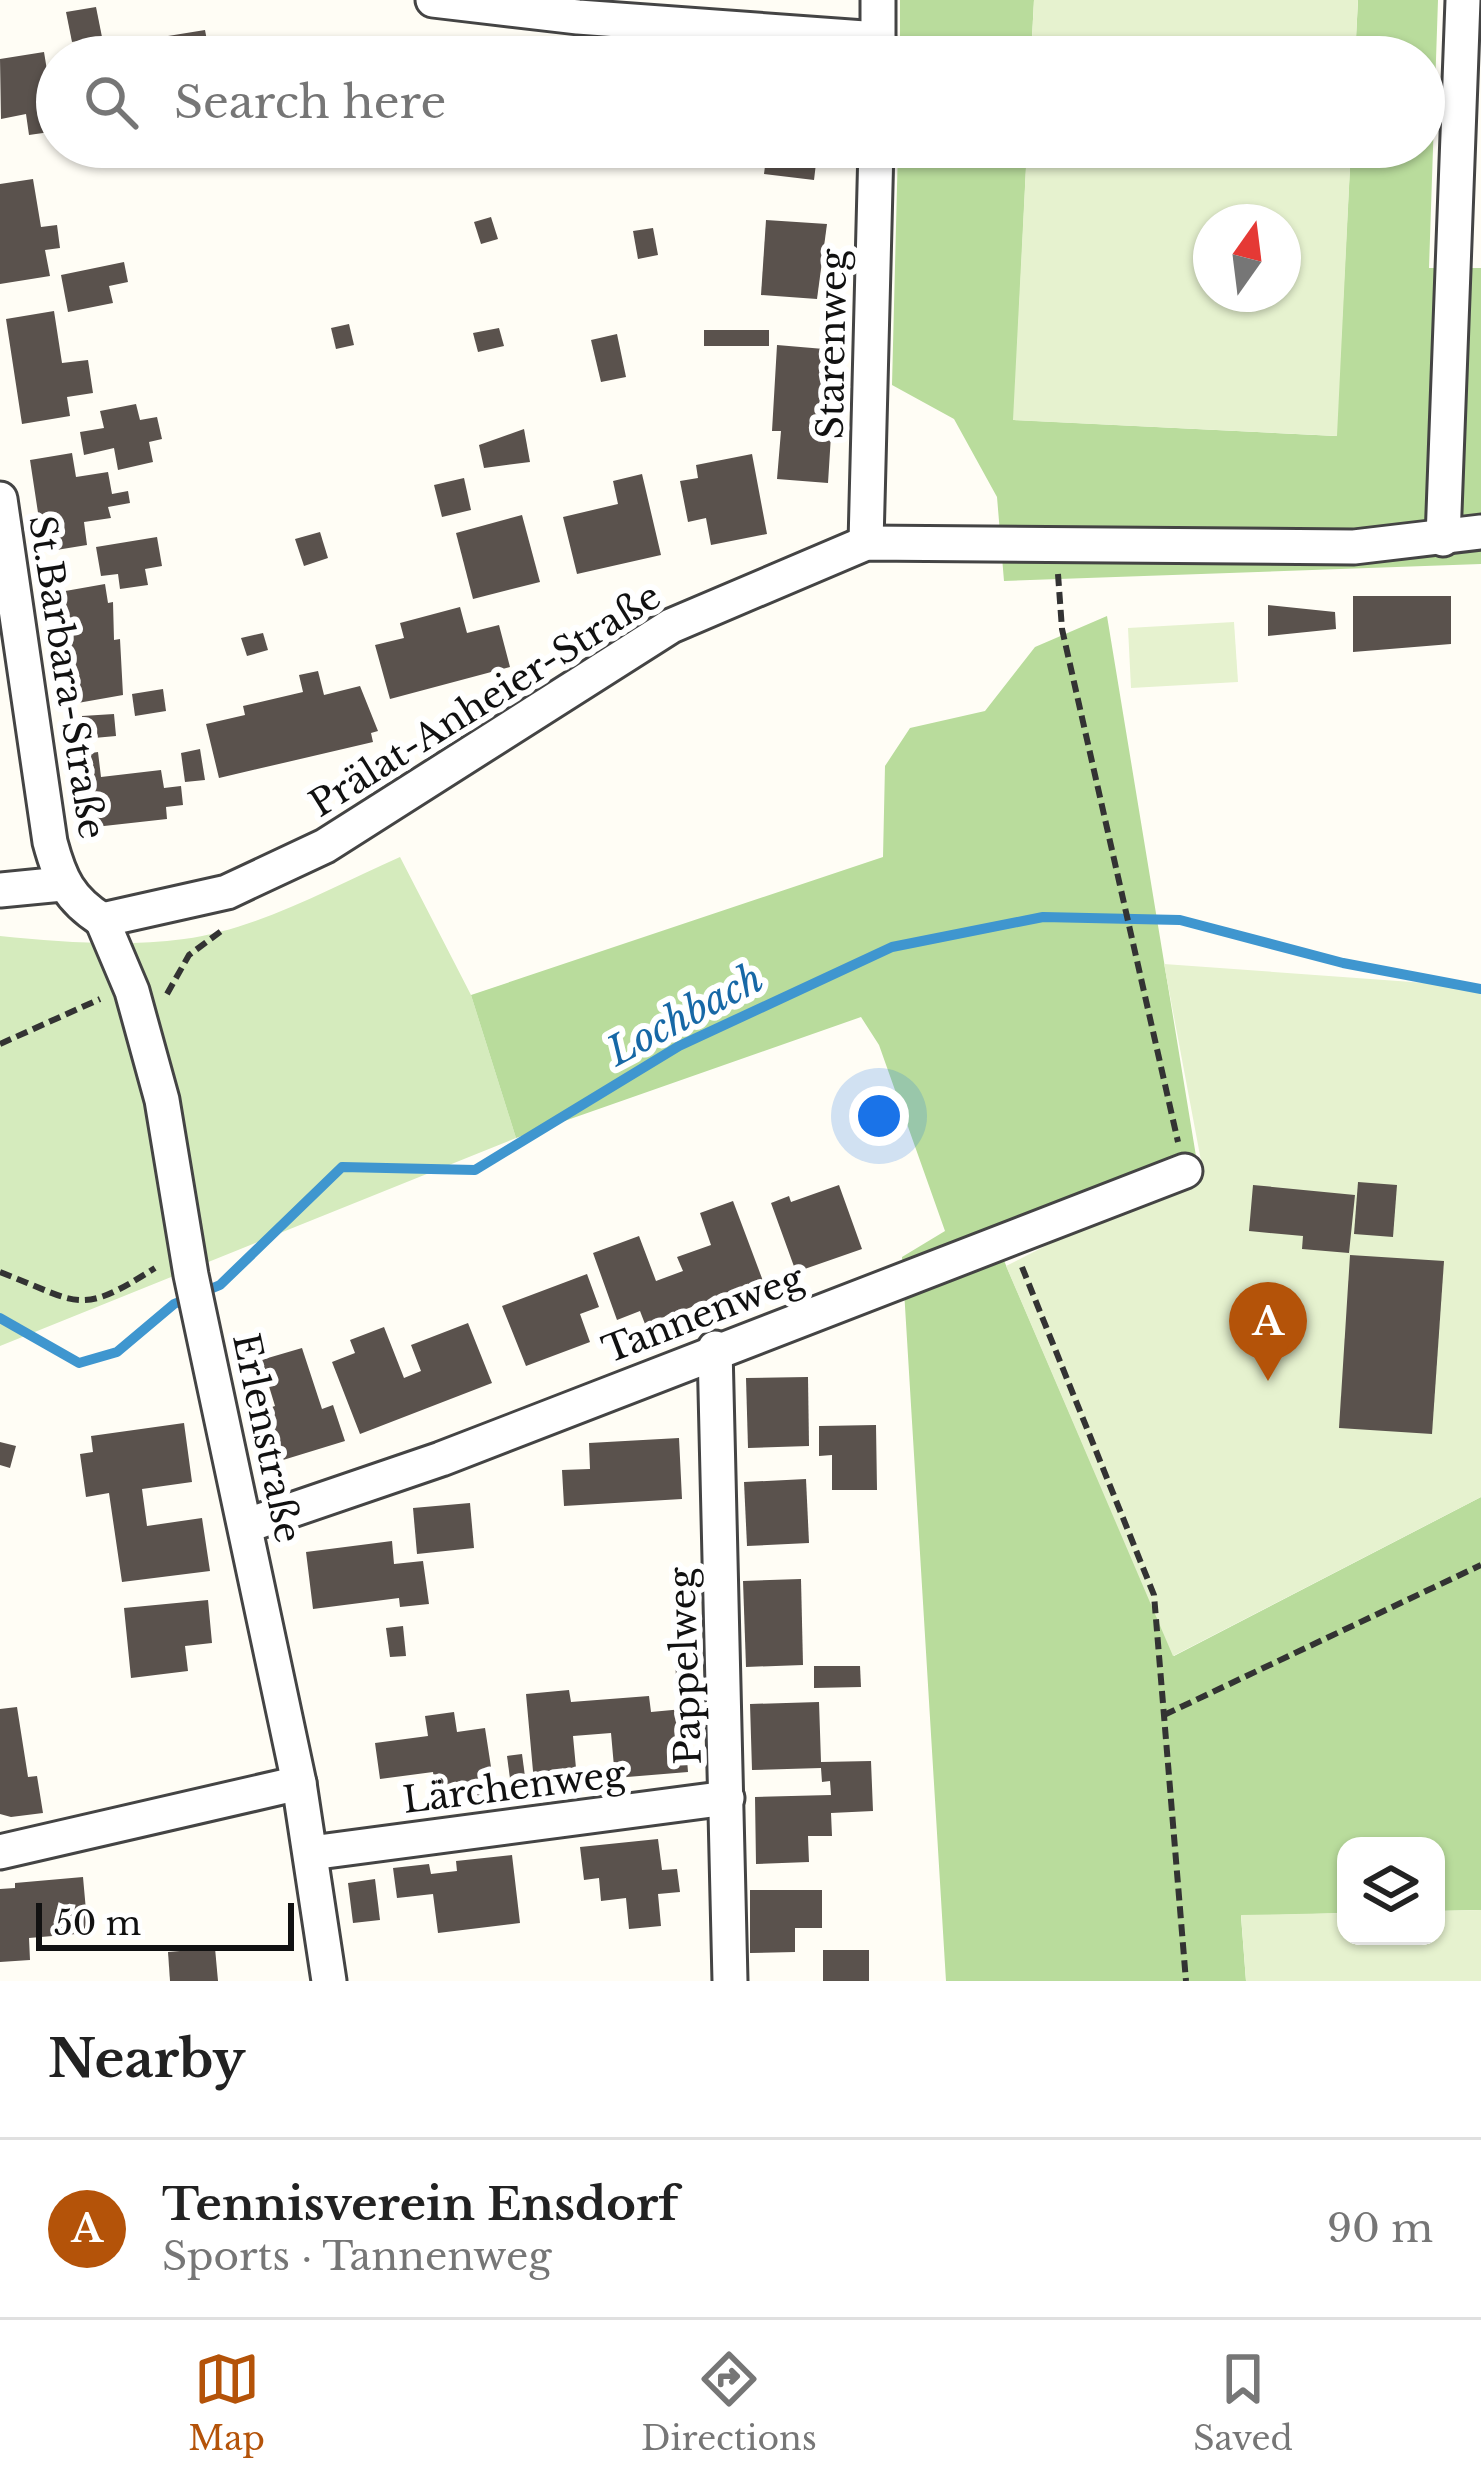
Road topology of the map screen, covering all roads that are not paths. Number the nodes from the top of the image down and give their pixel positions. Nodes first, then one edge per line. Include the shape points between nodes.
1 (433, 0) edge
2 (878, 0) edge
3 (1462, 0) edge
4 (577, 9) edge
5 (785, 36) edge
6 (878, 36) edge
7 (875, 168) edge
8 (0, 499) edge
9 (1481, 532) edge
10 (1443, 539) junction
11 (866, 543) junction
12 (62, 884) junction
13 (0, 890) edge
14 (103, 920) junction
15 (1185, 1171) road end
16 (715, 1348) junction
17 (248, 1525) junction
18 (298, 1783) junction
19 (727, 1798) junction
20 (0, 1852) edge
21 (311, 1853) junction
22 (328, 1981) edge
23 (730, 1981) edge

1 - 4 street
2 - 6 street
3 - 10 street
4 - 5 street
7 - 11 street, Starenweg
8 - 12 street, St.Barbara-Straße
9 - 10 street, Prälat-Anheier-Straße
10 - 11 street, Prälat-Anheier-Straße via 1354,547
11 - 14 street, Prälat-Anheier-Straße via 671,626 325,846 227,892
12 - 13 street
12 - 14 street, St.Barbara-Straße
14 - 17 street, Erlenstraße via 162,1100
15 - 16 street, Tannenweg
16 - 17 street, Tannenweg via 441,1459
16 - 19 street, Pappelweg
17 - 18 street, Erlenstraße
18 - 20 street
18 - 21 street, Erlenstraße
19 - 21 street, Lärchenweg
19 - 23 street, Pappelweg
21 - 22 street, Erlenstraße

